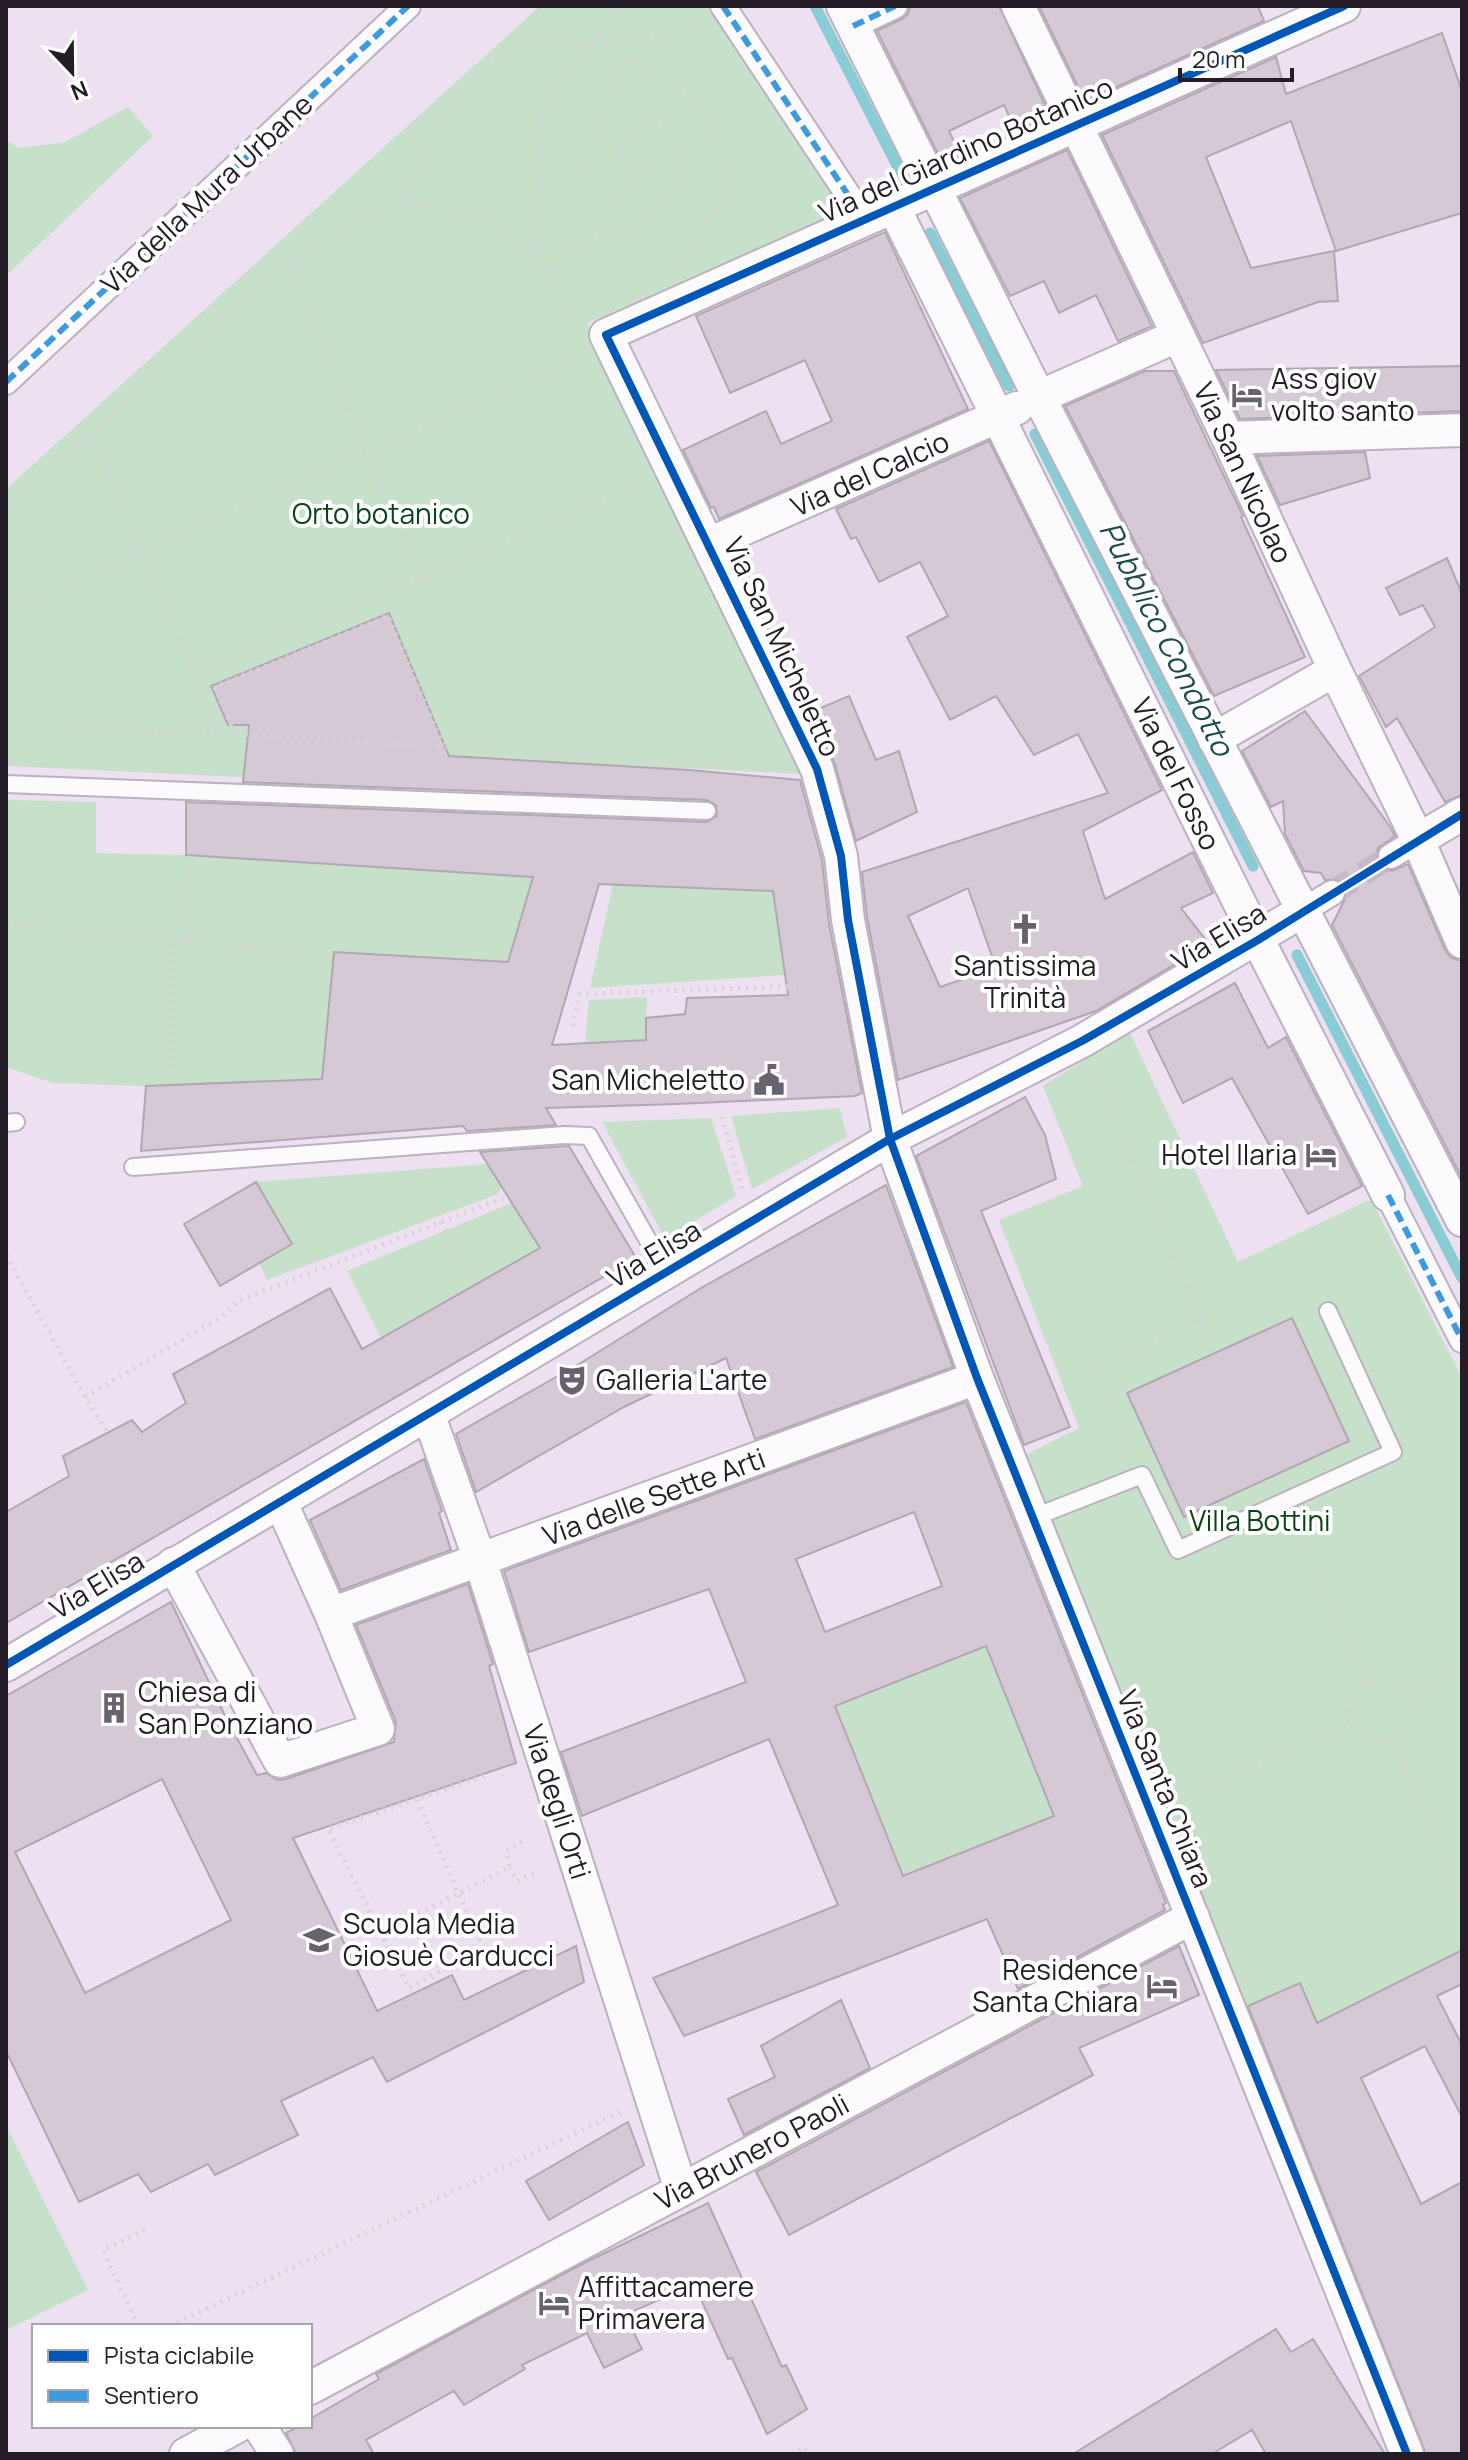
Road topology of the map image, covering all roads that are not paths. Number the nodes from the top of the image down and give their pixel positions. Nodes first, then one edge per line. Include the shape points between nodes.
1 (408, 6) edge
2 (723, 6) edge
3 (895, 6) edge
4 (1018, 6) edge
5 (1344, 6) edge
6 (848, 16) edge
7 (1275, 20) edge
8 (1076, 123) junction
9 (914, 196) junction
10 (864, 219) junction
11 (1177, 336) junction
12 (599, 344) joint
13 (6, 382) edge
14 (1020, 407) junction
15 (1462, 430) edge
16 (1228, 438) junction
17 (709, 544) junction
18 (1335, 670) junction
19 (1214, 739) junction
20 (6, 784) edge
21 (707, 811) dead end
22 (1462, 814) edge
23 (1405, 848) junction
24 (1332, 893) tunnel mouth
25 (1304, 910) junction
26 (1258, 940) junction
27 (1462, 942) edge
28 (890, 1139) junction
29 (133, 1167) dead end
30 (1388, 1195) joint
31 (1462, 1220) edge
32 (666, 1272) junction
33 (1328, 1311) dead end
34 (1462, 1340) edge
35 (977, 1378) junction
36 (429, 1416) junction
37 (281, 1503) junction
38 (1032, 1518) junction
39 (480, 1560) junction
40 (173, 1564) junction
41 (331, 1614) junction
42 (6, 1665) edge
43 (1193, 1917) junction
44 (681, 2190) junction
45 (312, 2387) edge
46 (234, 2428) edge
47 (260, 2428) edge
48 (186, 2454) edge
49 (277, 2454) edge
50 (1407, 2454) edge

1 - 13 street, Via della Mura Urbane
2 - 10 street
3 - 6 street
4 - 8 street, Via San Nicolao
5 - 7 street, Via del Giardino Botanico
6 - 9 street, Via del Fosso
7 - 8 street, Via del Giardino Botanico
8 - 9 street, Via del Giardino Botanico
8 - 11 street, Via San Nicolao
9 - 10 street, Via del Giardino Botanico
9 - 14 street, Via del Fosso
9 - 14 street, Via del Fosso
10 - 12 street, Via del Giardino Botanico
11 - 14 street, Via del Calcio
11 - 16 street, Via San Nicolao
12 - 17 street, Via San Micheletto
14 - 17 street, Via del Calcio
14 - 19 street, Via del Fosso
14 - 26 street, Via del Fosso
15 - 16 street
16 - 18 street, Via San Nicolao
17 - 28 street, Via San Micheletto via 817,769 841,856 848,920
18 - 19 street, Via del Fosso
18 - 23 street, Via San Nicolao
19 - 25 street, Via del Fosso
20 - 21 lane
22 - 23 street
23 - 27 street, Via San Nicolao
24 - 25 street, Via Elisa
25 - 26 street, Via Elisa
25 - 31 street, Via del Fosso
26 - 28 street, Via Elisa via 1082,1041
26 - 30 street, Via del Fosso
28 - 32 street, Via Elisa
28 - 35 street, Via Santa Chiara
29 - 32 lane via 589,1136
30 - 34 street, Via del Fosso
32 - 36 street, Via Elisa
33 - 38 lane via 1393,1452 1178,1550 1142,1475
35 - 38 street, Via Santa Chiara
35 - 39 street, Via delle Sette Arti
36 - 37 street, Via Elisa
36 - 39 street, Via degli Orti
37 - 40 street, Via Elisa
37 - 41 street
38 - 43 street, Via Santa Chiara
39 - 41 street, Via delle Sette Arti
39 - 44 street, Via degli Orti
40 - 41 street via 280,1761 378,1729
40 - 42 street, Via Elisa
43 - 44 street, Via Brunero Paoli
43 - 50 street, Via Santa Chiara
44 - 45 street, Via Brunero Paoli
46 - 48 street
47 - 49 street

